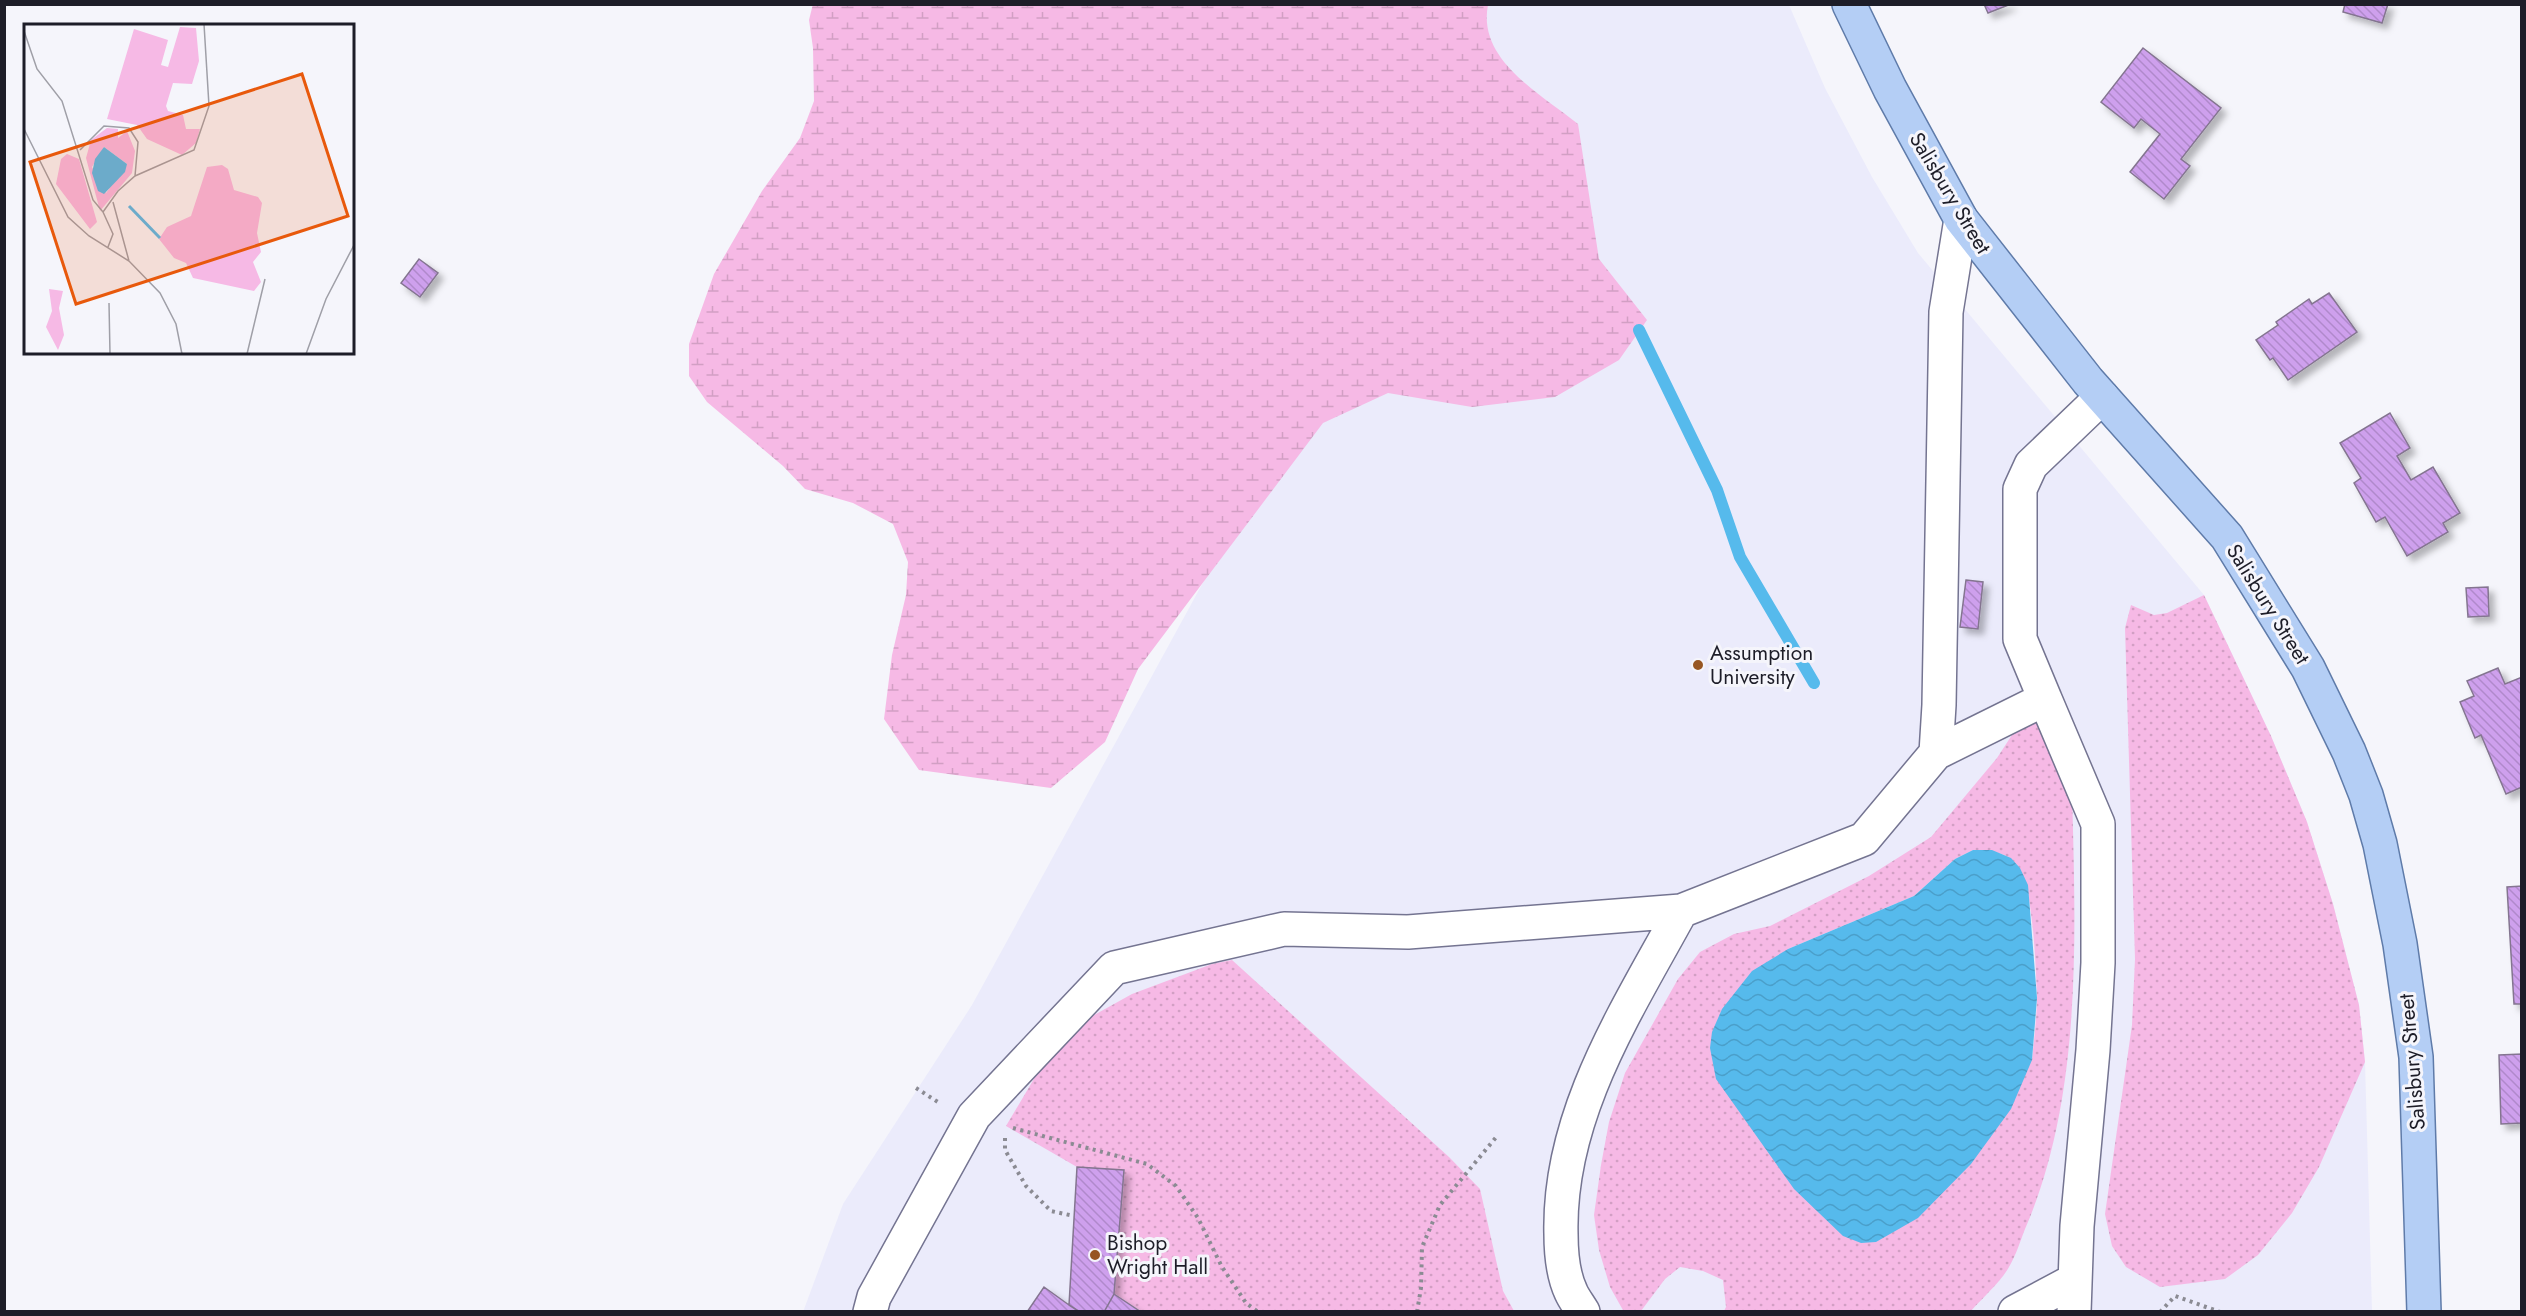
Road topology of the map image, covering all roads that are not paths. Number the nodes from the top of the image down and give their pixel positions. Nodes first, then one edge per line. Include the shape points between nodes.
1 (1849, 4) edge
2 (1961, 219) junction
3 (2102, 397) junction
4 (2045, 699) junction
5 (1936, 753) junction
6 (1682, 911) junction
7 (2074, 1296) edge
8 (870, 1311) edge
9 (1583, 1311) edge
10 (2015, 1311) edge
11 (2424, 1311) edge

1 - 2 main road, Salisbury Street
2 - 3 main road, Salisbury Street
2 - 5 lane via 1946,312
3 - 4 lane via 2031,465 2020,489 2020,639
3 - 11 main road, Salisbury Street via 2227,537 2308,668 2366,795 2391,894 2416,1058
4 - 5 lane
4 - 7 lane via 2098,824 2098,963
5 - 6 lane via 1864,839
6 - 8 lane via 1408,932 1284,930 1114,968 974,1116 874,1297
6 - 9 lane via 1612,1037 1571,1145 1562,1186 1561,1243 1571,1292
7 - 10 lane

